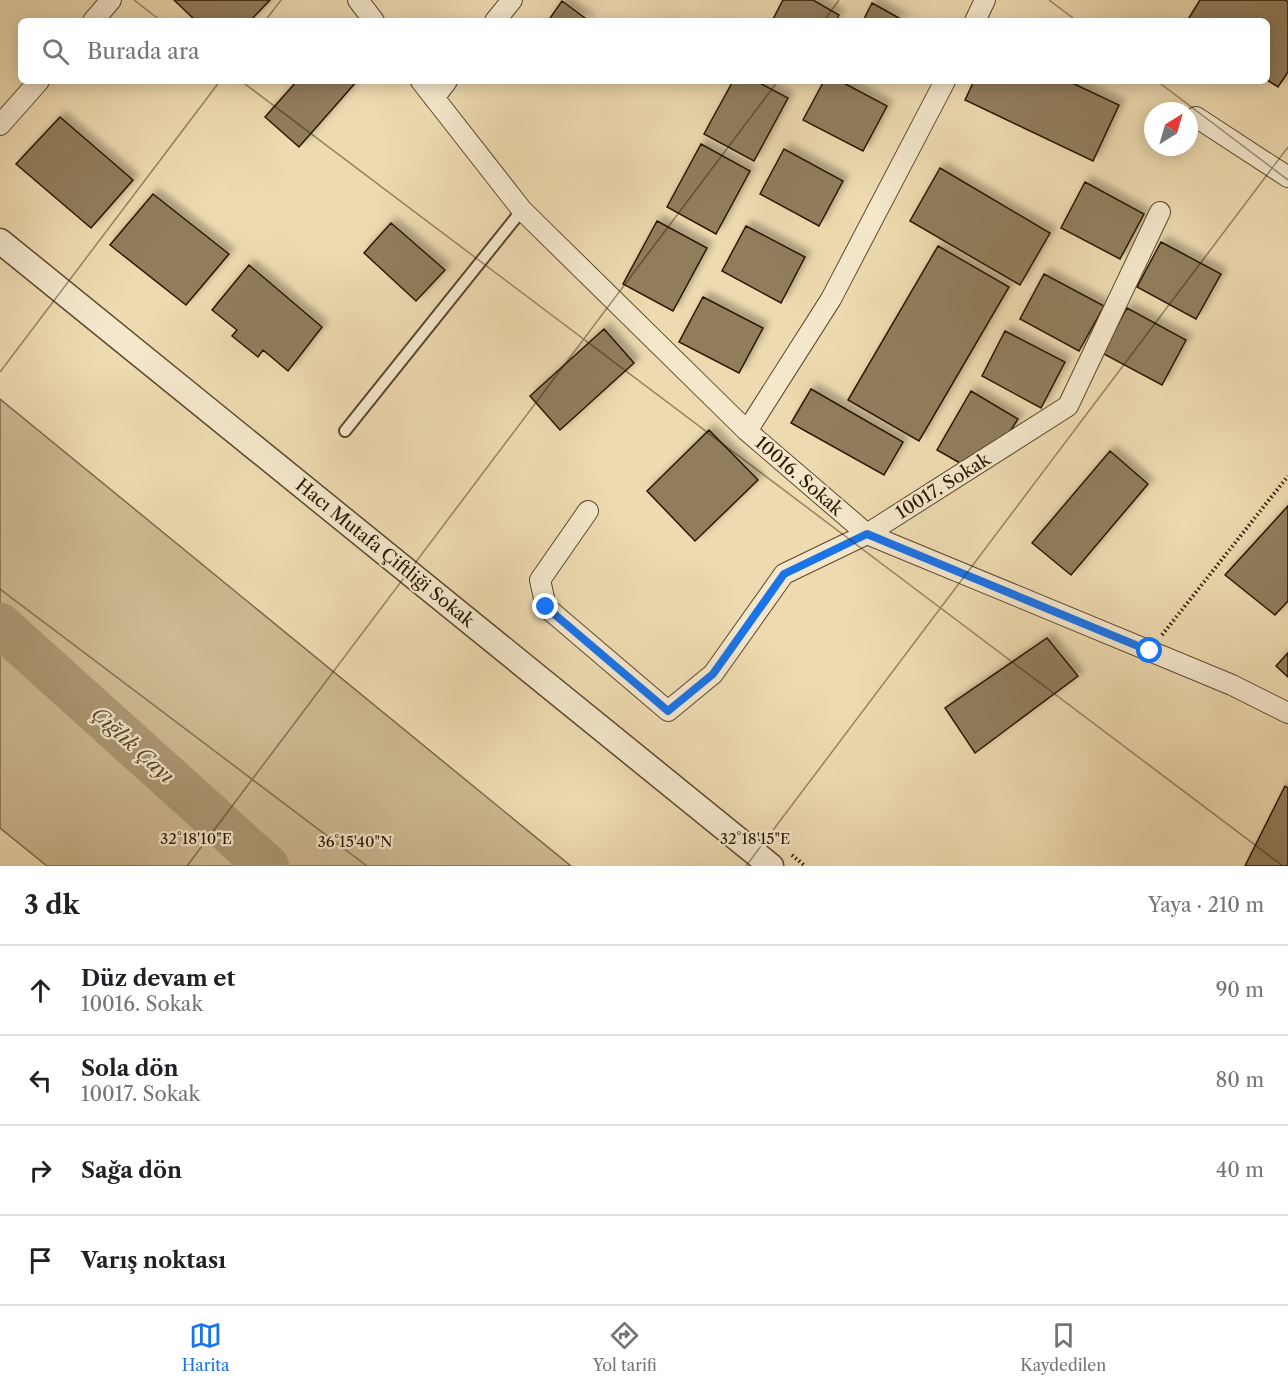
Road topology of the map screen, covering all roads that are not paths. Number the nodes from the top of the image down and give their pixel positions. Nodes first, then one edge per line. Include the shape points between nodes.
1 (111, 0) edge
2 (358, 0) edge
3 (512, 0) edge
4 (985, 0) edge
5 (96, 18) edge
6 (372, 18) edge
7 (497, 18) edge
8 (976, 18) edge
9 (36, 84) edge
10 (423, 84) edge
11 (445, 84) edge
12 (943, 84) edge
13 (434, 98) junction
14 (1198, 118) edge
15 (0, 125) edge
16 (1288, 177) edge
17 (522, 210) junction
18 (1160, 212) dead end
19 (0, 241) edge
20 (345, 431) dead end
21 (747, 431) junction
22 (588, 511) dead end
23 (867, 534) junction
24 (1288, 713) edge
25 (771, 866) edge

1 - 5 street
2 - 6 street
3 - 7 street
4 - 8 street
9 - 15 street
10 - 13 street, 10016. Sokak
11 - 13 street
12 - 21 street via 831,298
13 - 17 street, 10016. Sokak
14 - 16 street
17 - 20 lane
17 - 21 street, 10016. Sokak
18 - 23 street, 10017. Sokak via 1068,406
19 - 25 street, Hacı Mutafa Çiftliği Sokak
21 - 23 street, 10016. Sokak
22 - 23 street, 10017. Sokak via 540,580 546,607 668,711 713,674 784,574
23 - 24 street, 10016. Sokak via 1232,685

